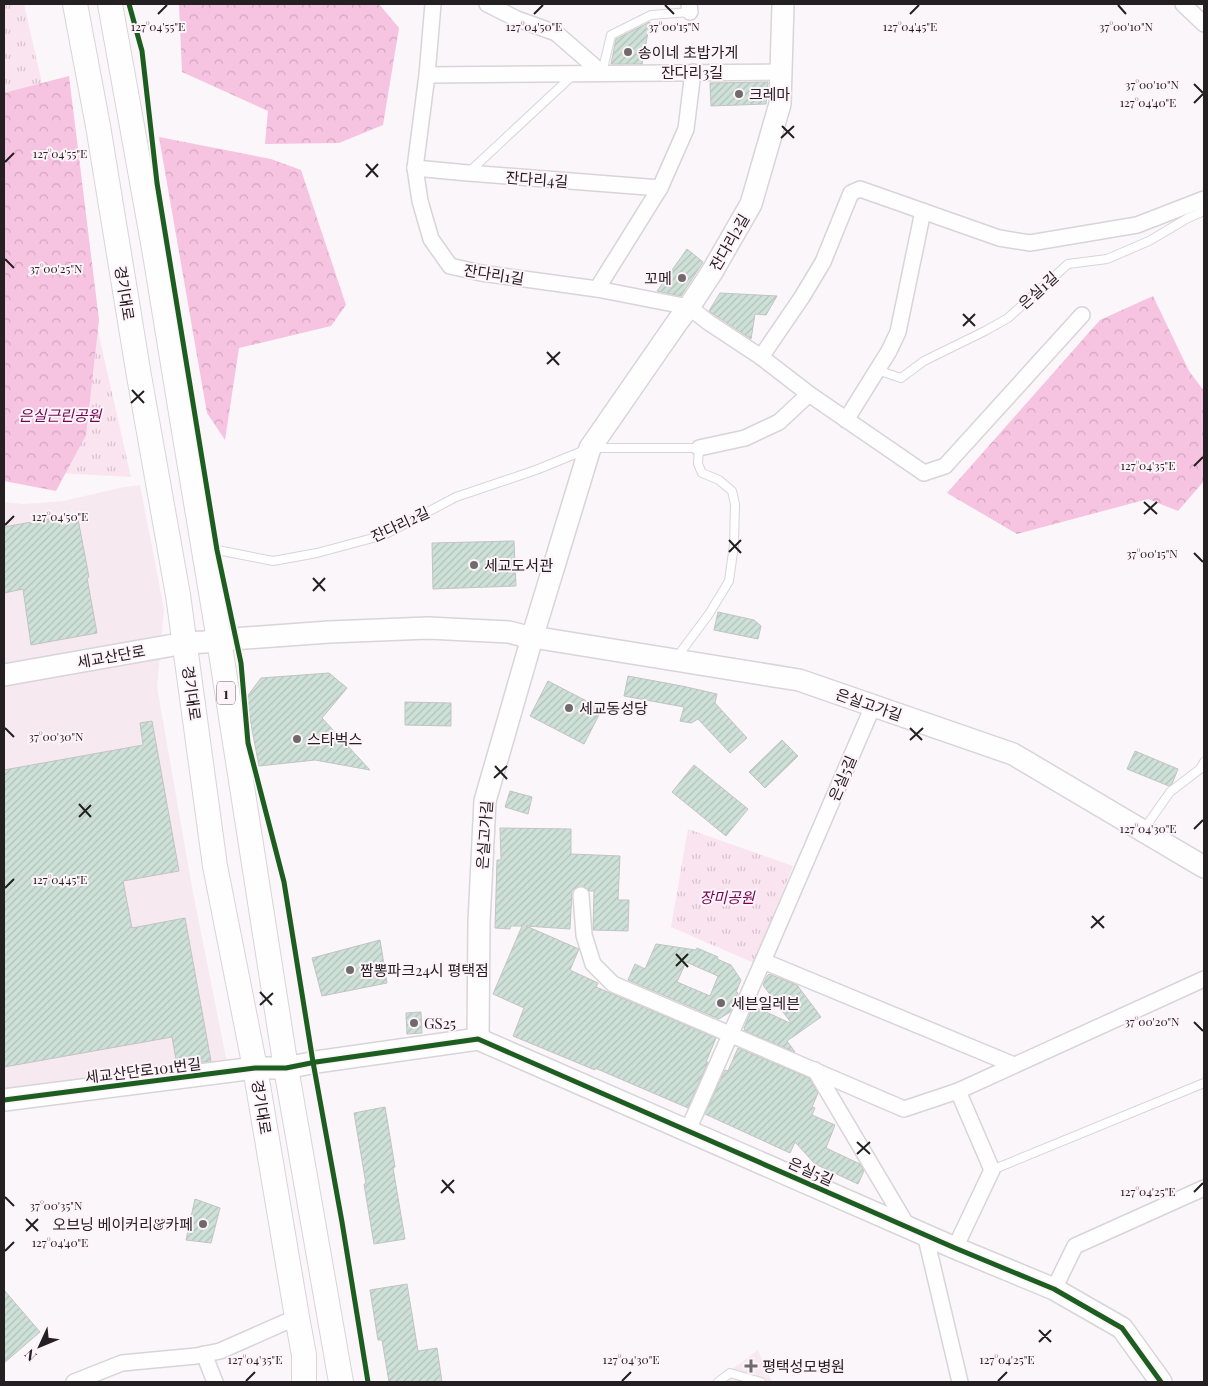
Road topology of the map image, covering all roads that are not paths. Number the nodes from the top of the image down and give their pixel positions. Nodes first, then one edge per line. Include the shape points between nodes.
1 (76, 4) edge
2 (110, 4) edge
3 (433, 4) edge
4 (487, 4) edge
5 (783, 4) edge
6 (1183, 4) edge
7 (690, 8) edge
8 (1204, 24) edge
9 (694, 72) junction
10 (782, 72) junction
11 (602, 73) junction
12 (574, 74) junction
13 (427, 75) junction
14 (415, 168) junction
15 (468, 174) junction
16 (660, 188) junction
17 (1204, 199) edge
18 (1204, 209) edge
19 (926, 213) junction
20 (597, 289) junction
21 (689, 307) junction
22 (1082, 315) dead end
23 (761, 357) junction
24 (877, 370) junction
25 (809, 394) junction
26 (846, 420) junction
27 (590, 448) junction
28 (699, 448) junction
29 (203, 547) junction
30 (532, 638) junction
31 (218, 640) junction
32 (185, 643) junction
33 (676, 660) junction
34 (4, 675) edge
35 (873, 706) junction
36 (1204, 762) edge
37 (1143, 831) junction
38 (1204, 867) edge
39 (581, 895) dead end
40 (763, 960) junction
41 (1204, 979) edge
42 (730, 1034) junction
43 (478, 1039) junction
44 (1014, 1065) junction
45 (255, 1068) junction
46 (286, 1068) junction
47 (815, 1070) junction
48 (1204, 1083) edge
49 (958, 1091) junction
50 (4, 1100) edge
51 (688, 1130) junction
52 (992, 1170) junction
53 (1204, 1188) edge
54 (916, 1231) junction
55 (955, 1248) junction
56 (1054, 1289) junction
57 (297, 1317) junction
58 (204, 1354) junction
59 (304, 1355) junction
60 (74, 1382) edge
61 (215, 1382) edge
62 (304, 1382) edge
63 (310, 1382) edge
64 (341, 1382) edge
65 (718, 1382) edge
66 (760, 1382) edge
67 (960, 1382) edge
68 (1161, 1382) edge

1 - 32 main road, 경기대로
2 - 29 main road, 경기대로 / 1
3 - 13 street, 잔다리1길
4 - 11 street via 556,33
5 - 10 street, 잔다리2길
6 - 8 street
7 - 11 lane via 651,14 611,35
9 - 10 street, 잔다리3길
9 - 11 street, 잔다리3길
9 - 16 street via 686,129
10 - 21 street, 잔다리2길 via 780,104 751,204
11 - 12 street, 잔다리3길
12 - 13 street, 잔다리3길
12 - 15 lane
13 - 14 street, 잔다리1길
14 - 15 street, 잔다리4길
14 - 20 street, 잔다리1길 via 431,239 450,266
15 - 16 street, 잔다리4길
16 - 20 street
17 - 19 street via 1137,225 1030,242 999,238
18 - 24 lane, 은실1길 via 1107,259 1068,264 1008,318 924,361 900,378
19 - 23 street via 860,189 851,194 823,262
19 - 24 street via 898,332
20 - 21 street, 잔다리1길
21 - 23 street, 잔다리1길
21 - 27 street, 잔다리2길
22 - 26 street via 945,466 924,473
23 - 25 street, 잔다리1길
24 - 26 street
25 - 26 street
25 - 28 street via 779,422 745,438
27 - 28 lane, 잔다리2길
27 - 29 lane, 잔다리2길 via 536,470 456,496 384,534 317,553 273,561
27 - 30 street, 잔다리2길
28 - 33 lane via 698,464 702,473 719,480 732,491 735,504 734,545 729,581
29 - 31 main road, 경기대로 / 1
30 - 31 street, 은실고가길 via 509,632 428,628
30 - 33 street, 은실고가길
30 - 43 street, 은실고가길 via 485,801
31 - 32 street, 세교산단로
31 - 46 main road, 경기대로 / 1
32 - 34 street, 세교산단로
32 - 45 main road, 경기대로 via 215,866
33 - 35 street, 은실고가길 via 800,680
35 - 37 street, 은실고가길 via 1012,754
35 - 40 street, 은실5길
36 - 37 lane via 1200,769 1170,792
37 - 38 street, 은실고가길
39 - 42 street via 584,935 593,964 613,984
40 - 42 street, 은실5길
40 - 44 street
41 - 44 street
42 - 47 street
42 - 51 street, 은실5길
43 - 46 street, 세교산단로101번길
43 - 51 street
44 - 49 street
45 - 46 street, 세교산단로101번길
45 - 50 street, 세교산단로101번길
45 - 57 main road, 경기대로
46 - 64 main road, 경기대로 / 1
47 - 49 street via 904,1109
47 - 54 street
48 - 52 lane
49 - 52 street
51 - 54 street, 은실5길
52 - 55 street
53 - 56 street via 1075,1246
54 - 55 street, 은실5길
54 - 67 street
55 - 56 street, 은실5길
56 - 68 street via 1122,1328
57 - 58 street via 220,1351
57 - 59 main road, 경기대로
58 - 60 street via 122,1363
58 - 61 street
59 - 62 main road, 경기대로
59 - 63 street
65 - 66 lane via 730,1373

